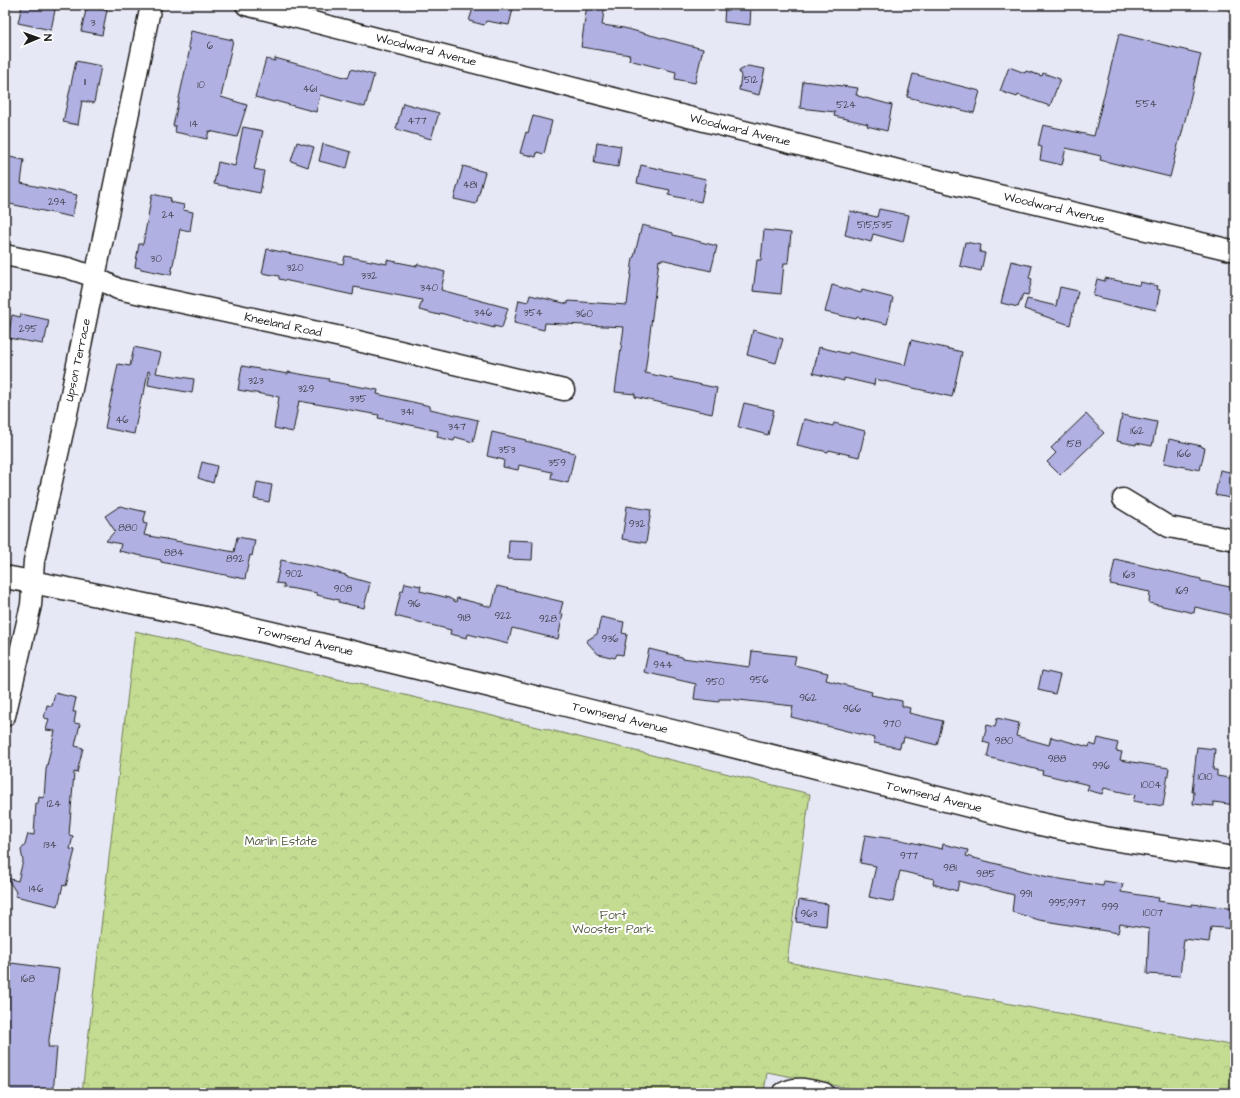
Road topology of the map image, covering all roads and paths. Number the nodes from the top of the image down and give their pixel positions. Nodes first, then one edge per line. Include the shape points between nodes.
1 (151, 5) edge
2 (246, 5) edge
3 (1235, 251) edge
4 (5, 255) edge
5 (95, 277) junction
6 (564, 390) dead end
7 (1123, 499) dead end
8 (1235, 540) edge
9 (5, 577) edge
10 (33, 582) junction
11 (5, 716) edge
12 (1235, 858) edge
13 (786, 1092) edge
14 (824, 1093) edge

1 - 5 street, Upson Terrace
2 - 3 street, Woodward Avenue via 961,186
4 - 5 street, Kneeland Road via 68,268
5 - 6 street, Kneeland Road via 118,289 341,337
5 - 10 street, Upson Terrace via 34,561
7 - 8 street via 1169,527
9 - 10 main road, Townsend Avenue
10 - 11 street, Upson Terrace via 31,604
10 - 12 main road, Townsend Avenue via 338,648 1044,825 1113,839
13 - 14 street via 799,1088

